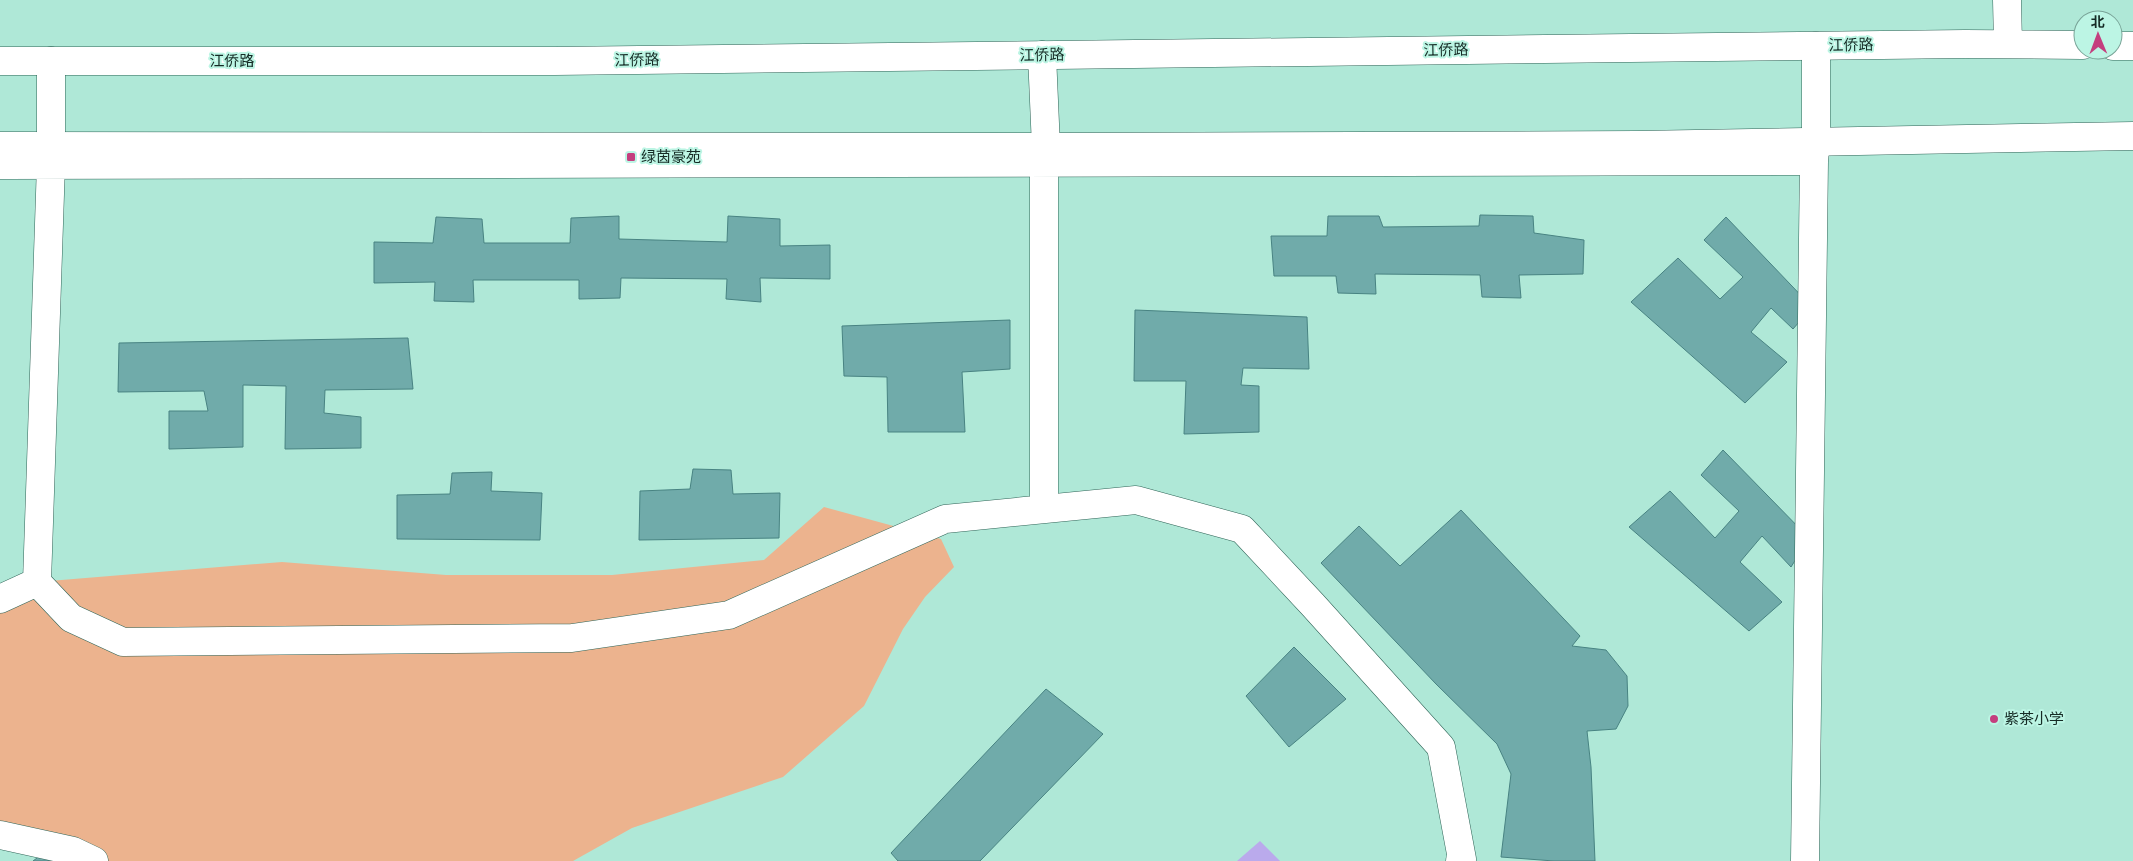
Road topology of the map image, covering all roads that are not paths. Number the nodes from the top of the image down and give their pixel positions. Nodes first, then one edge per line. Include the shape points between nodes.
1 (2007, 0) edge
2 (2008, 44) junction
3 (2073, 45) edge
4 (1816, 46) junction
5 (1042, 55) junction
6 (0, 61) edge
7 (51, 61) junction
8 (2133, 136) edge
9 (0, 146) edge
10 (1815, 151) junction
11 (50, 155) junction
12 (1045, 155) junction
13 (0, 165) edge
14 (1044, 509) junction
15 (37, 582) junction
16 (0, 599) edge
17 (0, 835) edge
18 (1468, 860) edge
19 (94, 861) edge
20 (1805, 861) edge

1 - 2 street
2 - 3 street, 江侨路
2 - 4 street, 江侨路
4 - 5 street, 江侨路
4 - 10 street
5 - 7 street, 江侨路 via 555,61
5 - 12 street
6 - 7 street, 江侨路
7 - 11 street
8 - 10 street
9 - 11 street
10 - 12 street via 1638,145
10 - 20 street
11 - 12 street
11 - 13 street
11 - 15 street
12 - 14 street
14 - 15 street via 945,519 729,615 572,638 123,642 71,618
14 - 18 street via 1136,500 1242,529 1441,747
15 - 16 street
17 - 19 street via 73,851

